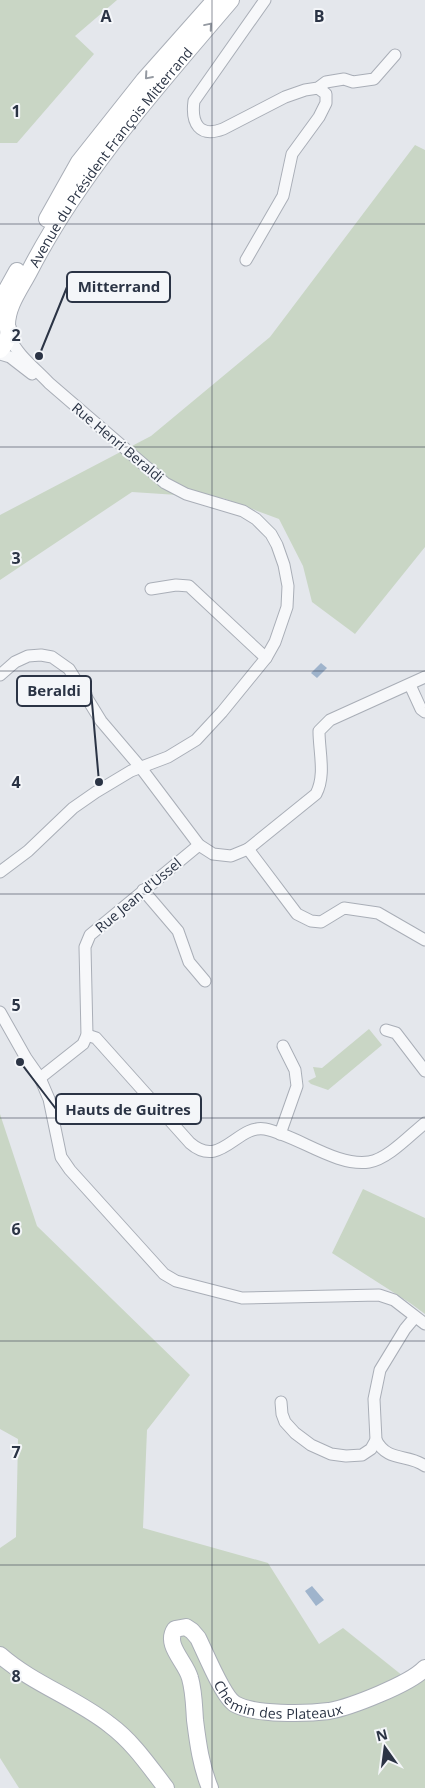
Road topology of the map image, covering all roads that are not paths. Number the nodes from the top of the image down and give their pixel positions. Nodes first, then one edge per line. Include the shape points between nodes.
1 (215, 0) edge
2 (230, 0) edge
3 (265, 0) edge
4 (395, 55) dead end
5 (318, 88) junction
6 (246, 260) dead end
7 (0, 302) edge
8 (4, 332) edge
9 (0, 354) edge
10 (49, 383) junction
11 (151, 589) dead end
12 (266, 658) junction
13 (0, 675) edge
14 (425, 677) edge
15 (410, 684) junction
16 (425, 712) edge
17 (141, 768) junction
18 (199, 845) junction
19 (248, 849) junction
20 (0, 872) edge
21 (143, 890) junction
22 (425, 940) edge
23 (205, 981) dead end
24 (0, 1012) edge
25 (386, 1030) dead end
26 (86, 1035) junction
27 (283, 1046) dead end
28 (425, 1071) edge
29 (40, 1078) junction
30 (425, 1123) edge
31 (280, 1134) junction
32 (415, 1317) junction
33 (425, 1324) edge
34 (281, 1402) dead end
35 (376, 1440) junction
36 (425, 1466) edge
37 (0, 1655) edge
38 (425, 1668) edge
39 (166, 1788) edge
40 (210, 1788) edge

1 -> 7 street, Avenue du Président François Mitterrand via 144,80 79,162
8 -> 2 street, Avenue du Président François Mitterrand via 10,307 78,190 155,89
3 - 5 street via 194,101 192,114 195,123 203,131 213,133 285,97
4 - 5 street via 374,79 336,80
5 - 6 street via 326,94 326,103 292,154 284,196
8 - 10 street, Rue Henri Beraldi via 17,351
9 - 10 street, Rue Henri Beraldi via 10,357
10 - 12 street, Rue Henri Beraldi via 165,483 186,494 243,511 271,534 282,558 288,586 280,630
11 - 12 street via 189,586
12 - 17 street, Rue Henri Beraldi via 196,740
13 - 17 street via 28,656 41,655 60,662 69,669 101,721
14 - 15 street
15 - 16 street
15 - 19 street via 330,720 318,731 322,777 316,794
17 - 18 street
17 - 20 street, Rue Henri Beraldi via 131,771 74,808
18 - 19 street via 213,854 231,856
18 - 21 street, Rue Jean d'Ussel
19 - 22 street via 297,914 310,922 321,922 344,908 378,912
21 - 23 street via 178,930 189,962
21 - 26 street, Rue Jean d'Ussel via 90,935 85,947
24 - 29 street
25 - 28 street via 396,1033
26 - 29 street via 83,1044
26 - 31 street via 96,1038 198,1150 209,1152 225,1148 248,1132 263,1128
27 - 31 street via 295,1070 297,1086
29 - 32 street via 49,1099 61,1157 164,1274 176,1281 242,1298 379,1295 394,1300
30 - 31 street via 383,1157 361,1163 344,1160
32 - 33 street
32 - 35 street via 380,1370 374,1399
34 - 35 street via 285,1422 295,1433 331,1454 362,1455
35 - 36 street via 381,1450 391,1456 418,1461
37 - 39 street via 111,1725 127,1739
38 - 40 street, Chemin des Plateaux via 403,1684 331,1710 305,1713 251,1710 234,1703 226,1694 192,1630 186,1627 175,1629 172,1642 190,1678 200,1756

